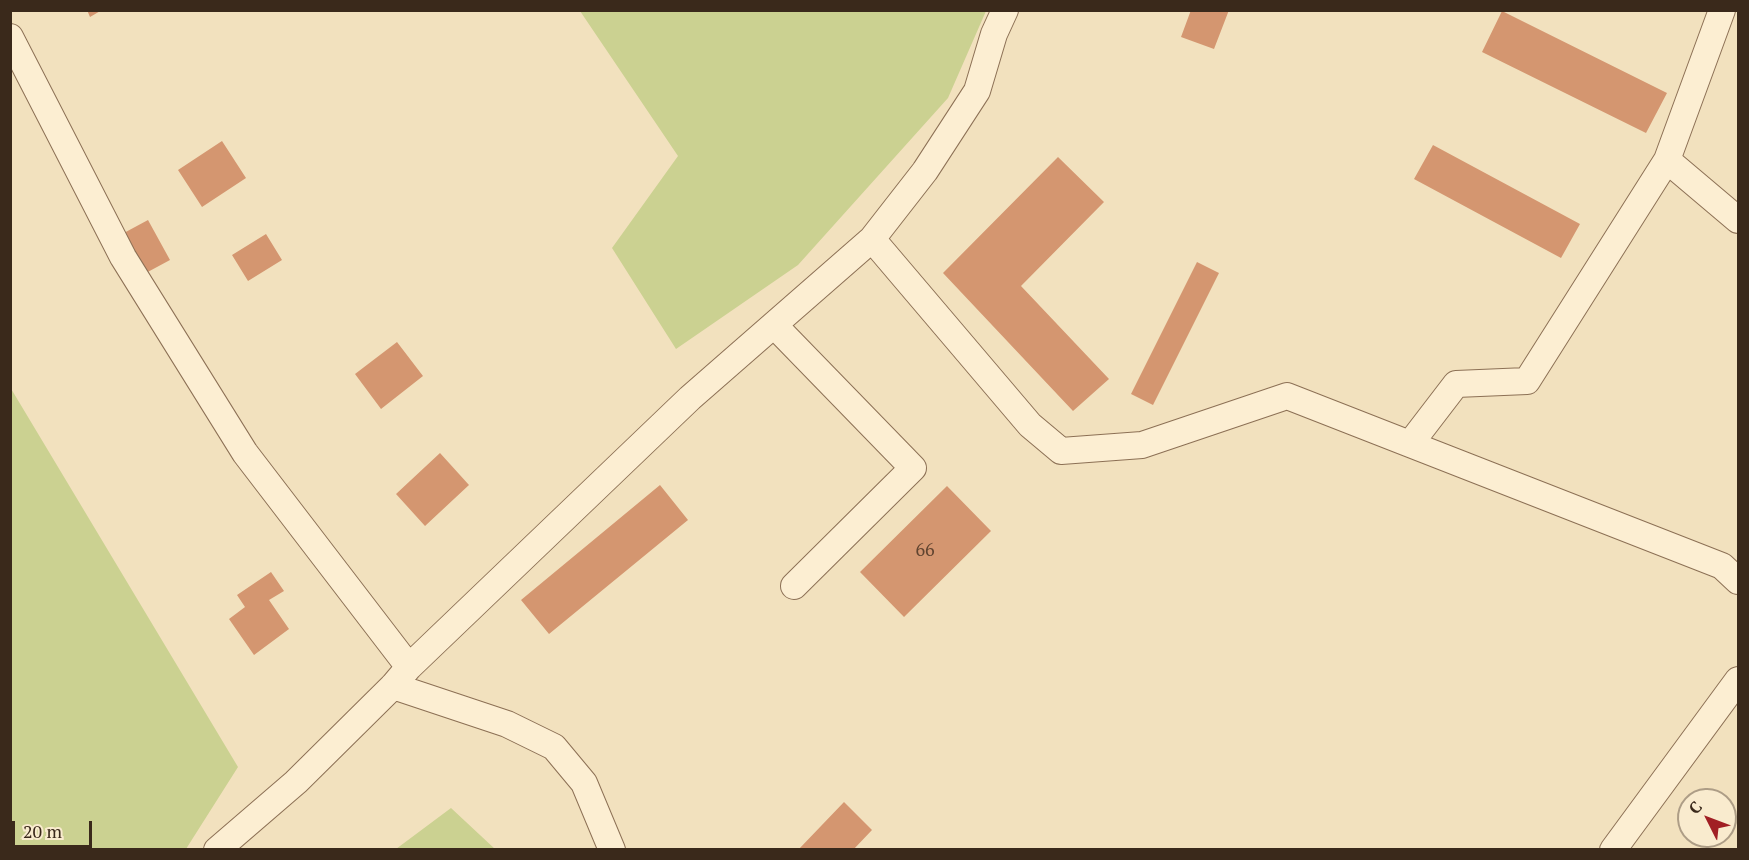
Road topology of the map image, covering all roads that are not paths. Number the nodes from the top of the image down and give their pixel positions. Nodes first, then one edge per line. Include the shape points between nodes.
1 (1005, 10) edge
2 (1722, 10) edge
3 (10, 37) edge
4 (1667, 160) junction
5 (1738, 220) edge
6 (872, 239) junction
7 (774, 325) junction
8 (1410, 444) junction
9 (1738, 581) edge
10 (794, 586) dead end
11 (401, 676) junction
12 (1738, 680) edge
13 (217, 849) edge
14 (612, 849) edge
15 (1612, 849) edge

1 - 6 street via 977,91 925,171
2 - 4 street
3 - 11 street via 123,257 245,453
4 - 5 street
4 - 8 street via 1527,381 1456,384
6 - 7 street
6 - 8 street via 1030,425 1061,451 1142,445 1287,396
7 - 10 street via 913,468
7 - 11 street via 690,398
8 - 9 street via 1722,566
11 - 13 street via 296,782
11 - 14 street via 554,747 584,783
12 - 15 street

